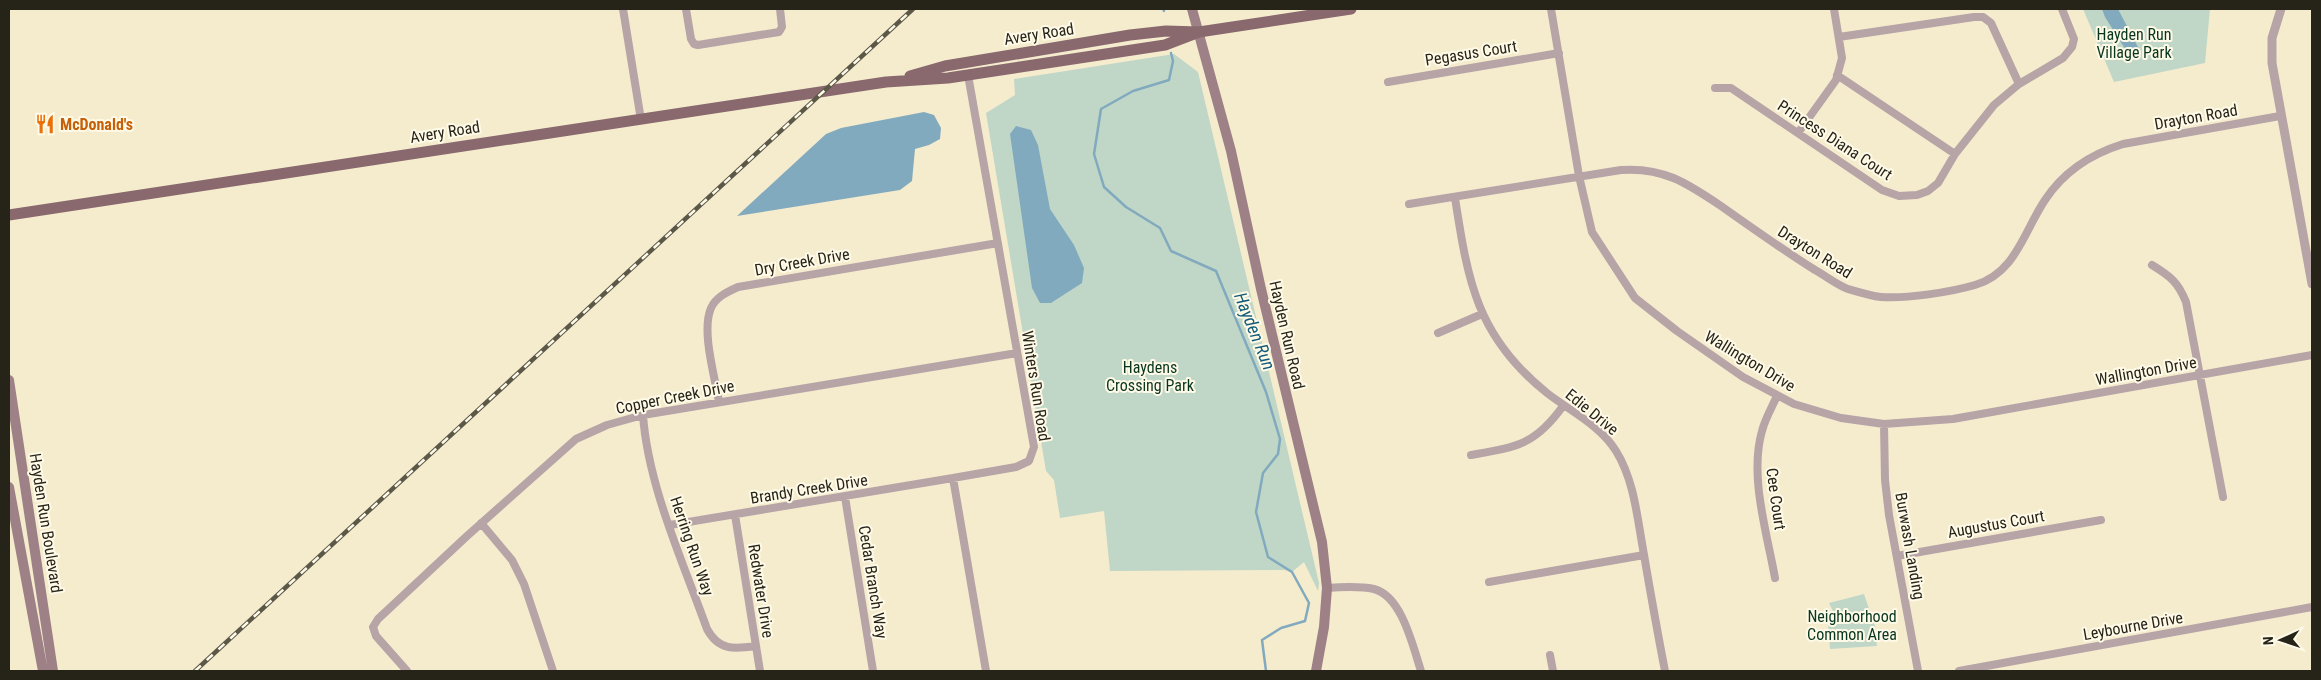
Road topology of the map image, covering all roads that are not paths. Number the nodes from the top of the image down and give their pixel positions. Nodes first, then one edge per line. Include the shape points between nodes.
1 (623, 9) edge
2 (686, 9) edge
3 (780, 9) edge
4 (1192, 9) edge
5 (1352, 9) edge
6 (1552, 9) edge
7 (1834, 9) edge
8 (2062, 9) edge
9 (2282, 9) edge
10 (1199, 32) junction
11 (1839, 37) junction
12 (1559, 53) junction
13 (968, 75) junction
14 (1837, 75) junction
15 (886, 82) junction
16 (1388, 82) dead end
17 (2019, 84) junction
18 (1715, 88) dead end
19 (2280, 116) junction
20 (641, 120) junction
21 (1798, 133) junction
22 (1955, 154) junction
23 (1579, 176) junction
24 (1455, 198) junction
25 (1409, 204) dead end
26 (9, 214) edge
27 (998, 244) junction
28 (2152, 265) dead end
29 (2312, 284) edge
30 (1482, 314) junction
31 (1438, 333) dead end
32 (1017, 353) junction
33 (2312, 354) edge
34 (2200, 375) junction
35 (9, 380) edge
36 (1777, 396) junction
37 (719, 402) junction
38 (1563, 406) junction
39 (643, 415) junction
40 (1884, 424) junction
41 (1471, 455) dead end
42 (953, 478) junction
43 (9, 487) edge
44 (845, 497) junction
45 (2224, 497) dead end
46 (735, 515) junction
47 (2101, 520) dead end
48 (481, 523) junction
49 (670, 525) junction
50 (1644, 555) junction
51 (1897, 556) junction
52 (1775, 578) dead end
53 (1489, 582) dead end
54 (1326, 588) junction
55 (2312, 608) edge
56 (756, 646) junction
57 (1550, 655) dead end
58 (43, 671) edge
59 (53, 671) edge
60 (407, 671) edge
61 (553, 671) edge
62 (760, 671) edge
63 (873, 671) edge
64 (986, 671) edge
65 (1316, 671) edge
66 (1421, 671) edge
67 (1553, 671) edge
68 (1665, 671) edge
69 (1918, 671) edge
70 (1959, 671) edge

1 - 20 street
2 - 3 street via 694,44 779,32 782,27
4 - 10 main road, Hayden Run Road
5 - 10 main road, Avery Road
6 - 12 street, Wallington Drive
7 - 11 street
8 - 17 street, Princess Diana Court via 2074,40 2072,47 2063,58
9 - 19 street via 2272,38
10 - 13 main road, Avery Road via 1165,44
10 - 15 main road, Avery Road via 1130,35 945,66
10 - 54 main road, Hayden Run Road via 1231,151 1322,542
11 - 14 street via 1842,58
11 - 17 street via 1983,17 1991,23
12 - 16 street, Pegasus Court
12 - 23 street, Wallington Drive
13 - 15 main road, Avery Road
13 - 27 street, Winters Run Road
14 - 21 street
14 - 22 street
15 - 20 main road, Avery Road
17 - 22 street, Princess Diana Court via 1994,106
18 - 21 street, Princess Diana Court via 1731,88
19 - 23 street, Drayton Road via 2123,144 2101,151 2071,170 2052,189 2019,249 2000,271 1975,285 1914,296 1880,297 1846,288 1694,188 1659,172 1640,169
19 - 29 street
20 - 26 main road, Avery Road
21 - 22 street, Princess Diana Court via 1882,190 1899,196 1928,191 1938,183
23 - 24 street, Drayton Road
23 - 36 street, Wallington Drive via 1592,232 1635,298 1743,377
24 - 25 street, Drayton Road
24 - 30 street, Edie Drive via 1465,257
27 - 32 street, Winters Run Road
27 - 37 street, Dry Creek Drive via 738,287 726,292 711,308 707,329
28 - 34 street via 2180,286
30 - 31 street
30 - 38 street, Edie Drive via 1517,366
32 - 37 street, Copper Creek Drive
32 - 42 street, Winters Run Road via 1034,448 1029,461 1016,467
33 - 34 street, Wallington Drive
34 - 40 street, Wallington Drive via 1953,419
34 - 45 street
35 - 59 main road, Hayden Run Boulevard
36 - 40 street, Wallington Drive via 1841,418
36 - 52 street, Cee Court via 1762,431 1757,463
37 - 39 street, Copper Creek Drive
38 - 41 street via 1533,439 1509,448
38 - 50 street, Edie Drive via 1585,420 1616,450 1630,482
39 - 48 street, Copper Creek Drive via 607,425 576,439
39 - 49 street, Herring Run Way via 651,469
40 - 51 street, Burwash Landing via 1885,480
42 - 44 street, Brandy Creek Drive
42 - 64 street
43 - 58 main road, Hayden Run Boulevard
44 - 46 street, Brandy Creek Drive
44 - 63 street, Cedar Branch Way
46 - 49 street, Brandy Creek Drive
46 - 56 street, Redwater Drive
47 - 51 street, Augustus Court
48 - 60 street, Copper Creek Drive via 378,619 374,627 376,636
48 - 61 street via 512,560 524,584
49 - 56 street, Herring Run Way via 712,638 730,649
50 - 53 street
50 - 68 street, Edie Drive
51 - 69 street, Burwash Landing
54 - 65 main road, Hayden Run Road via 1324,627
54 - 66 street via 1374,589 1385,594 1402,617
55 - 70 street, Leybourne Drive
56 - 62 street, Redwater Drive
57 - 67 street

